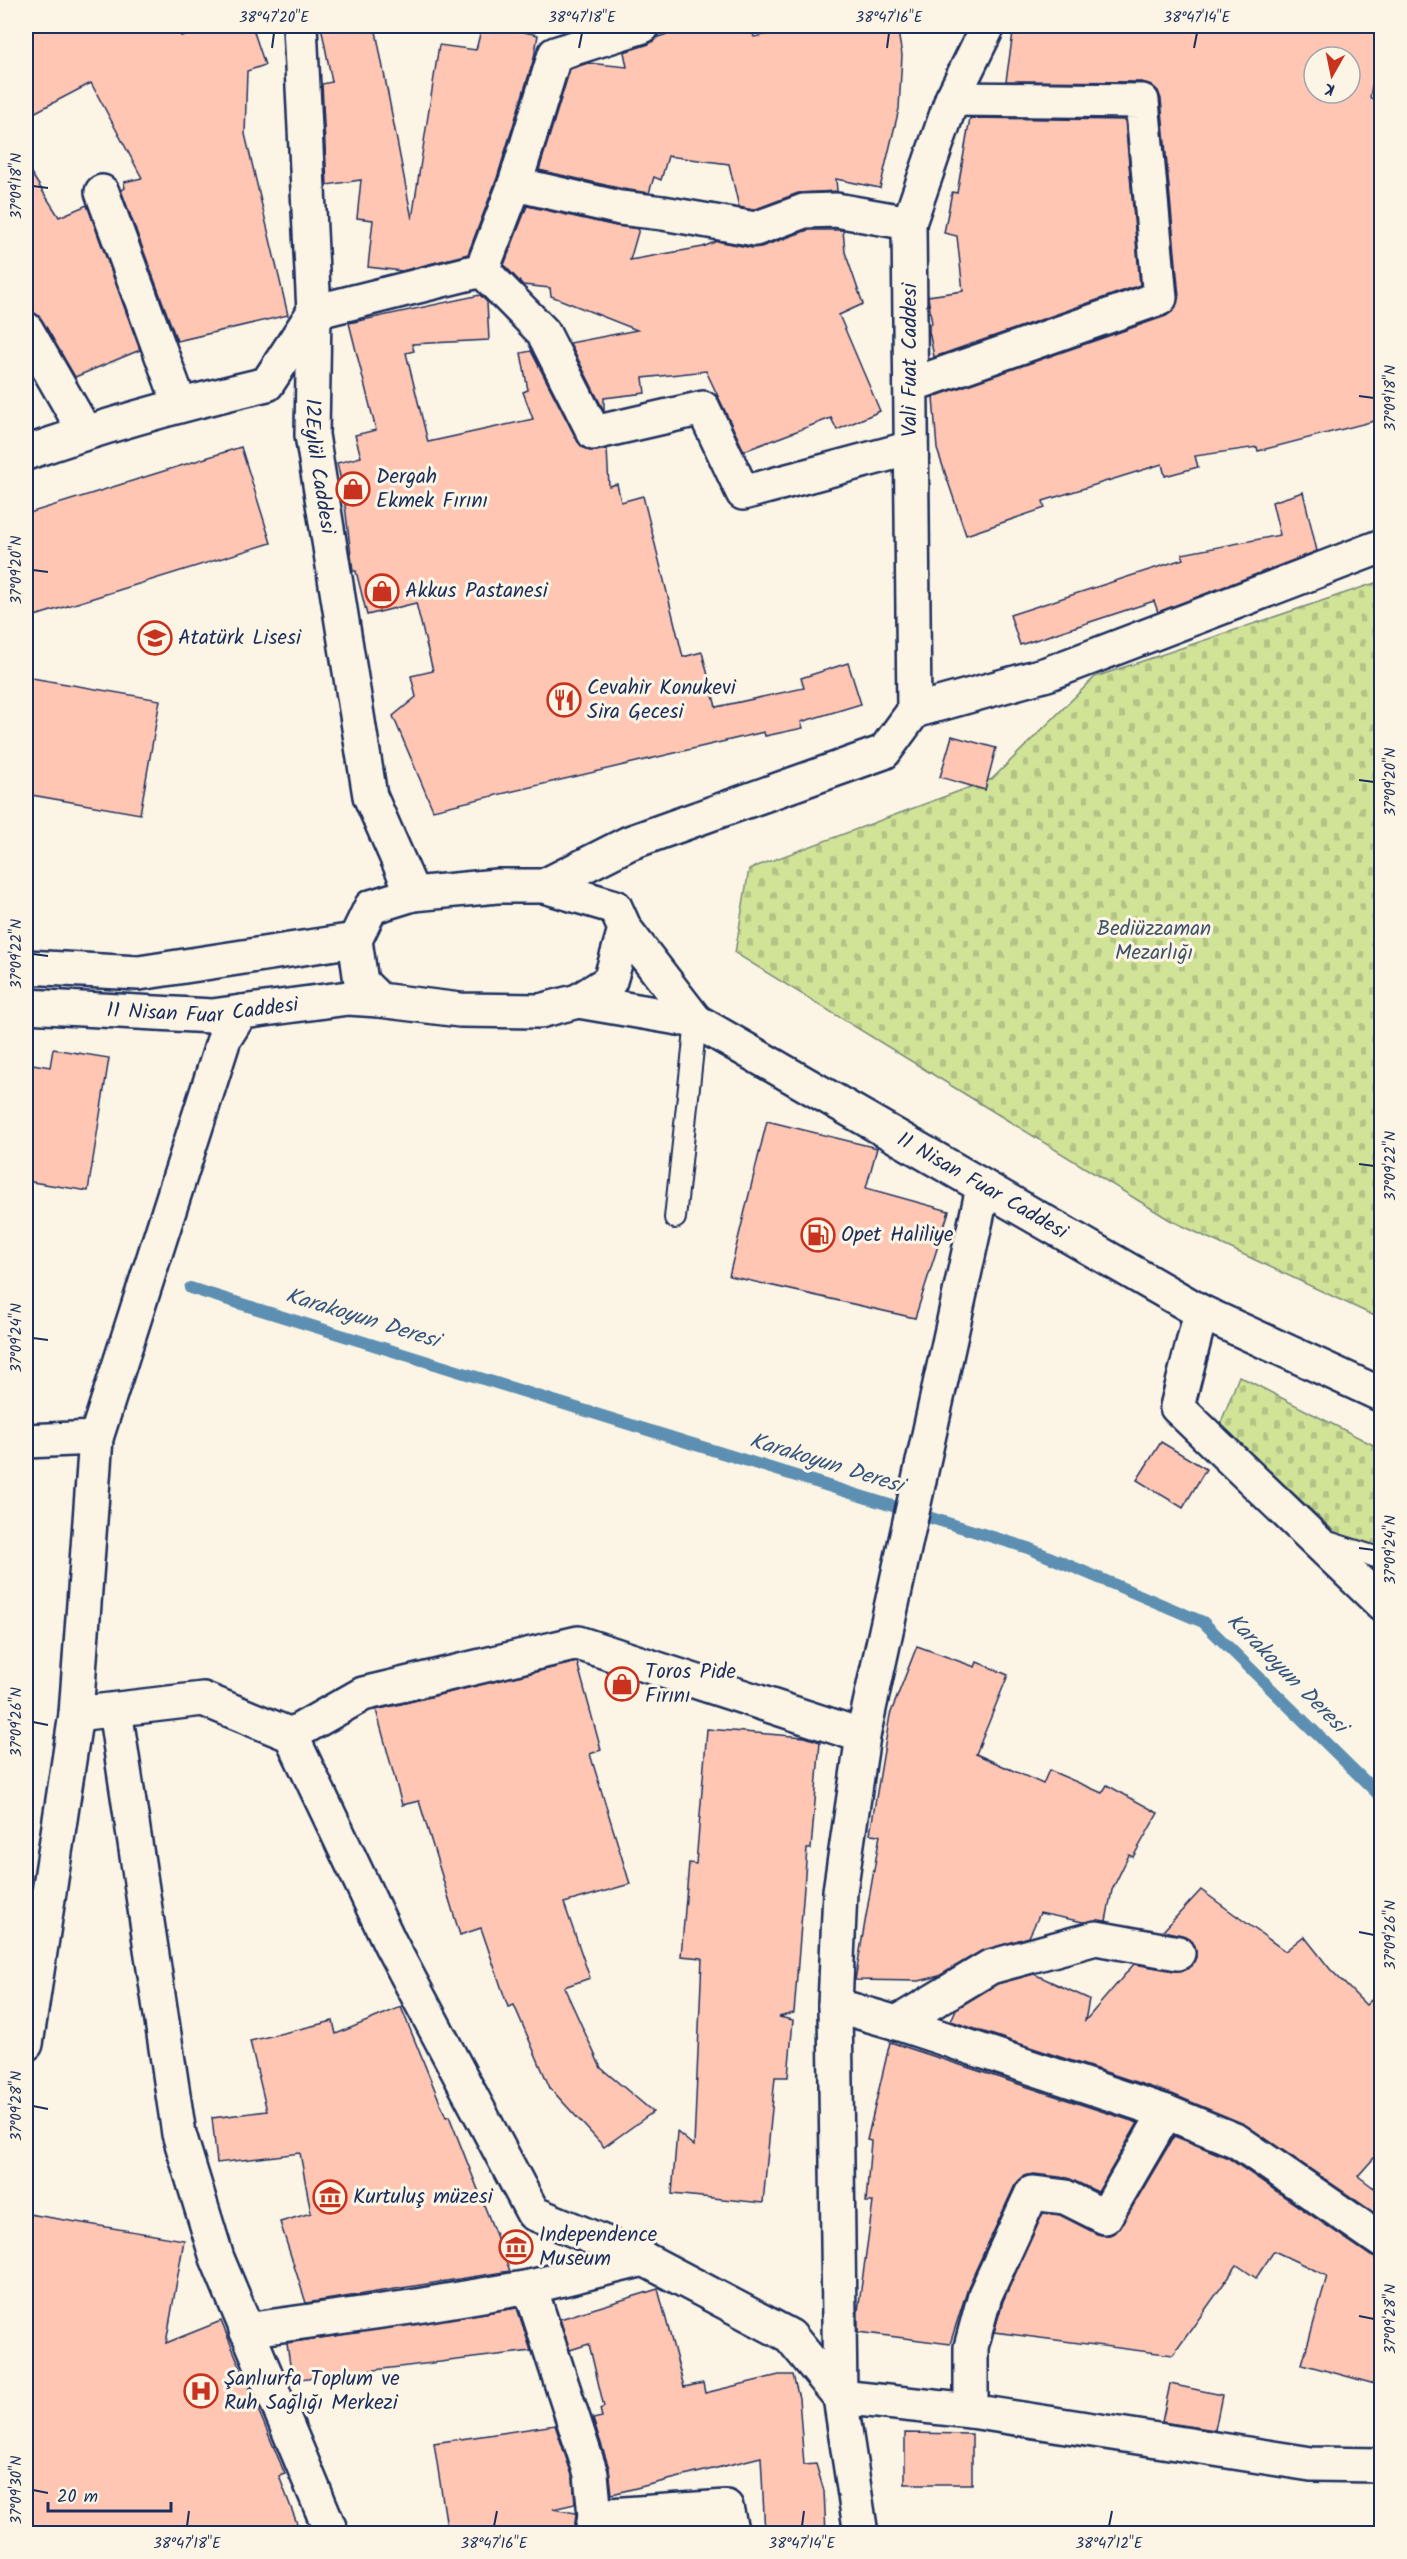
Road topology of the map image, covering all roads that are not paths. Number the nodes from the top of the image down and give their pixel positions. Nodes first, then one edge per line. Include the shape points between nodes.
1 (300, 26) edge
2 (988, 26) edge
3 (624, 28) edge
4 (952, 99) junction
5 (515, 184) junction
6 (102, 192) dead end
7 (909, 223) junction
8 (482, 270) junction
9 (314, 312) junction
10 (26, 329) edge
11 (911, 385) junction
12 (180, 405) junction
13 (85, 432) junction
14 (911, 448) junction
15 (26, 453) edge
16 (1382, 546) edge
17 (914, 711) junction
18 (543, 886) junction
19 (413, 894) junction
20 (625, 929) junction
21 (355, 940) junction
22 (26, 967) edge
23 (379, 1000) junction
24 (578, 1001) junction
25 (26, 1006) edge
26 (241, 1012) junction
27 (696, 1021) junction
28 (983, 1188) junction
29 (675, 1218) dead end
30 (1201, 1312) junction
31 (1382, 1395) edge
32 (96, 1438) junction
33 (26, 1441) edge
34 (1314, 1538) junction
35 (1382, 1559) edge
36 (1382, 1604) edge
37 (115, 1710) junction
38 (76, 1714) junction
39 (291, 1735) junction
40 (863, 1736) junction
41 (1178, 1953) dead end
42 (835, 2005) junction
43 (897, 2023) junction
44 (26, 2044) edge
45 (1166, 2112) junction
46 (1382, 2241) edge
47 (644, 2259) junction
48 (530, 2288) junction
49 (246, 2330) junction
50 (840, 2397) junction
51 (970, 2411) junction
52 (1382, 2465) edge
53 (594, 2525) edge
54 (332, 2534) edge
55 (732, 2534) edge
56 (861, 2534) edge

1 - 9 street, 12Eylül Caddesi
2 - 4 street, Vali Fuat Caddesi
3 - 5 street via 555,54
4 - 7 street, Vali Fuat Caddesi
4 - 11 street via 1142,101 1160,298
5 - 7 street via 620,208 755,229 804,211 836,210
5 - 8 street
6 - 12 street
7 - 11 street, Vali Fuat Caddesi
8 - 9 street
8 - 14 street via 543,332 594,433 703,408 743,493
9 - 12 street via 267,384
9 - 19 street, 12Eylül Caddesi via 312,435 370,795
10 - 13 street
11 - 14 street, Vali Fuat Caddesi
12 - 13 street
13 - 15 street
14 - 17 street, Vali Fuat Caddesi
16 - 17 street via 1047,674
17 - 18 street via 884,752 630,843
18 - 19 street via 497,885
18 - 20 street via 615,907
19 - 21 street via 371,907
20 - 24 street via 610,981
20 - 27 street
21 - 22 street, 11 Nisan Fuar Caddesi via 140,973
21 - 23 street via 361,982
23 - 24 street, 11 Nisan Fuar Caddesi via 460,1010 528,1011
23 - 26 street, 11 Nisan Fuar Caddesi via 348,998
24 - 27 street, 11 Nisan Fuar Caddesi
25 - 26 street, 11 Nisan Fuar Caddesi via 212,1016
26 - 32 street via 224,1039
27 - 28 street, 11 Nisan Fuar Caddesi
27 - 29 lane
28 - 30 street, 11 Nisan Fuar Caddesi
28 - 40 street
30 - 31 street, 11 Nisan Fuar Caddesi
30 - 34 street via 1177,1407
32 - 33 street
32 - 38 street
34 - 35 lane
34 - 36 street
37 - 38 street
37 - 39 street via 203,1698
37 - 49 street via 179,2134 217,2258
38 - 44 street
39 - 40 street via 363,1694 578,1643
39 - 47 street via 390,1943 533,2213
40 - 42 street via 840,1891
41 - 43 street via 1096,1938 990,1967
42 - 43 street
42 - 50 street
43 - 45 street
45 - 46 street via 1237,2141
45 - 51 street via 1105,2217 1065,2197 1032,2193 985,2295 971,2347
47 - 48 street
47 - 50 street via 790,2336
48 - 49 street
48 - 53 street via 591,2474
49 - 54 street
50 - 51 street
50 - 56 street
51 - 52 street via 1311,2464
53 - 55 street via 726,2507

